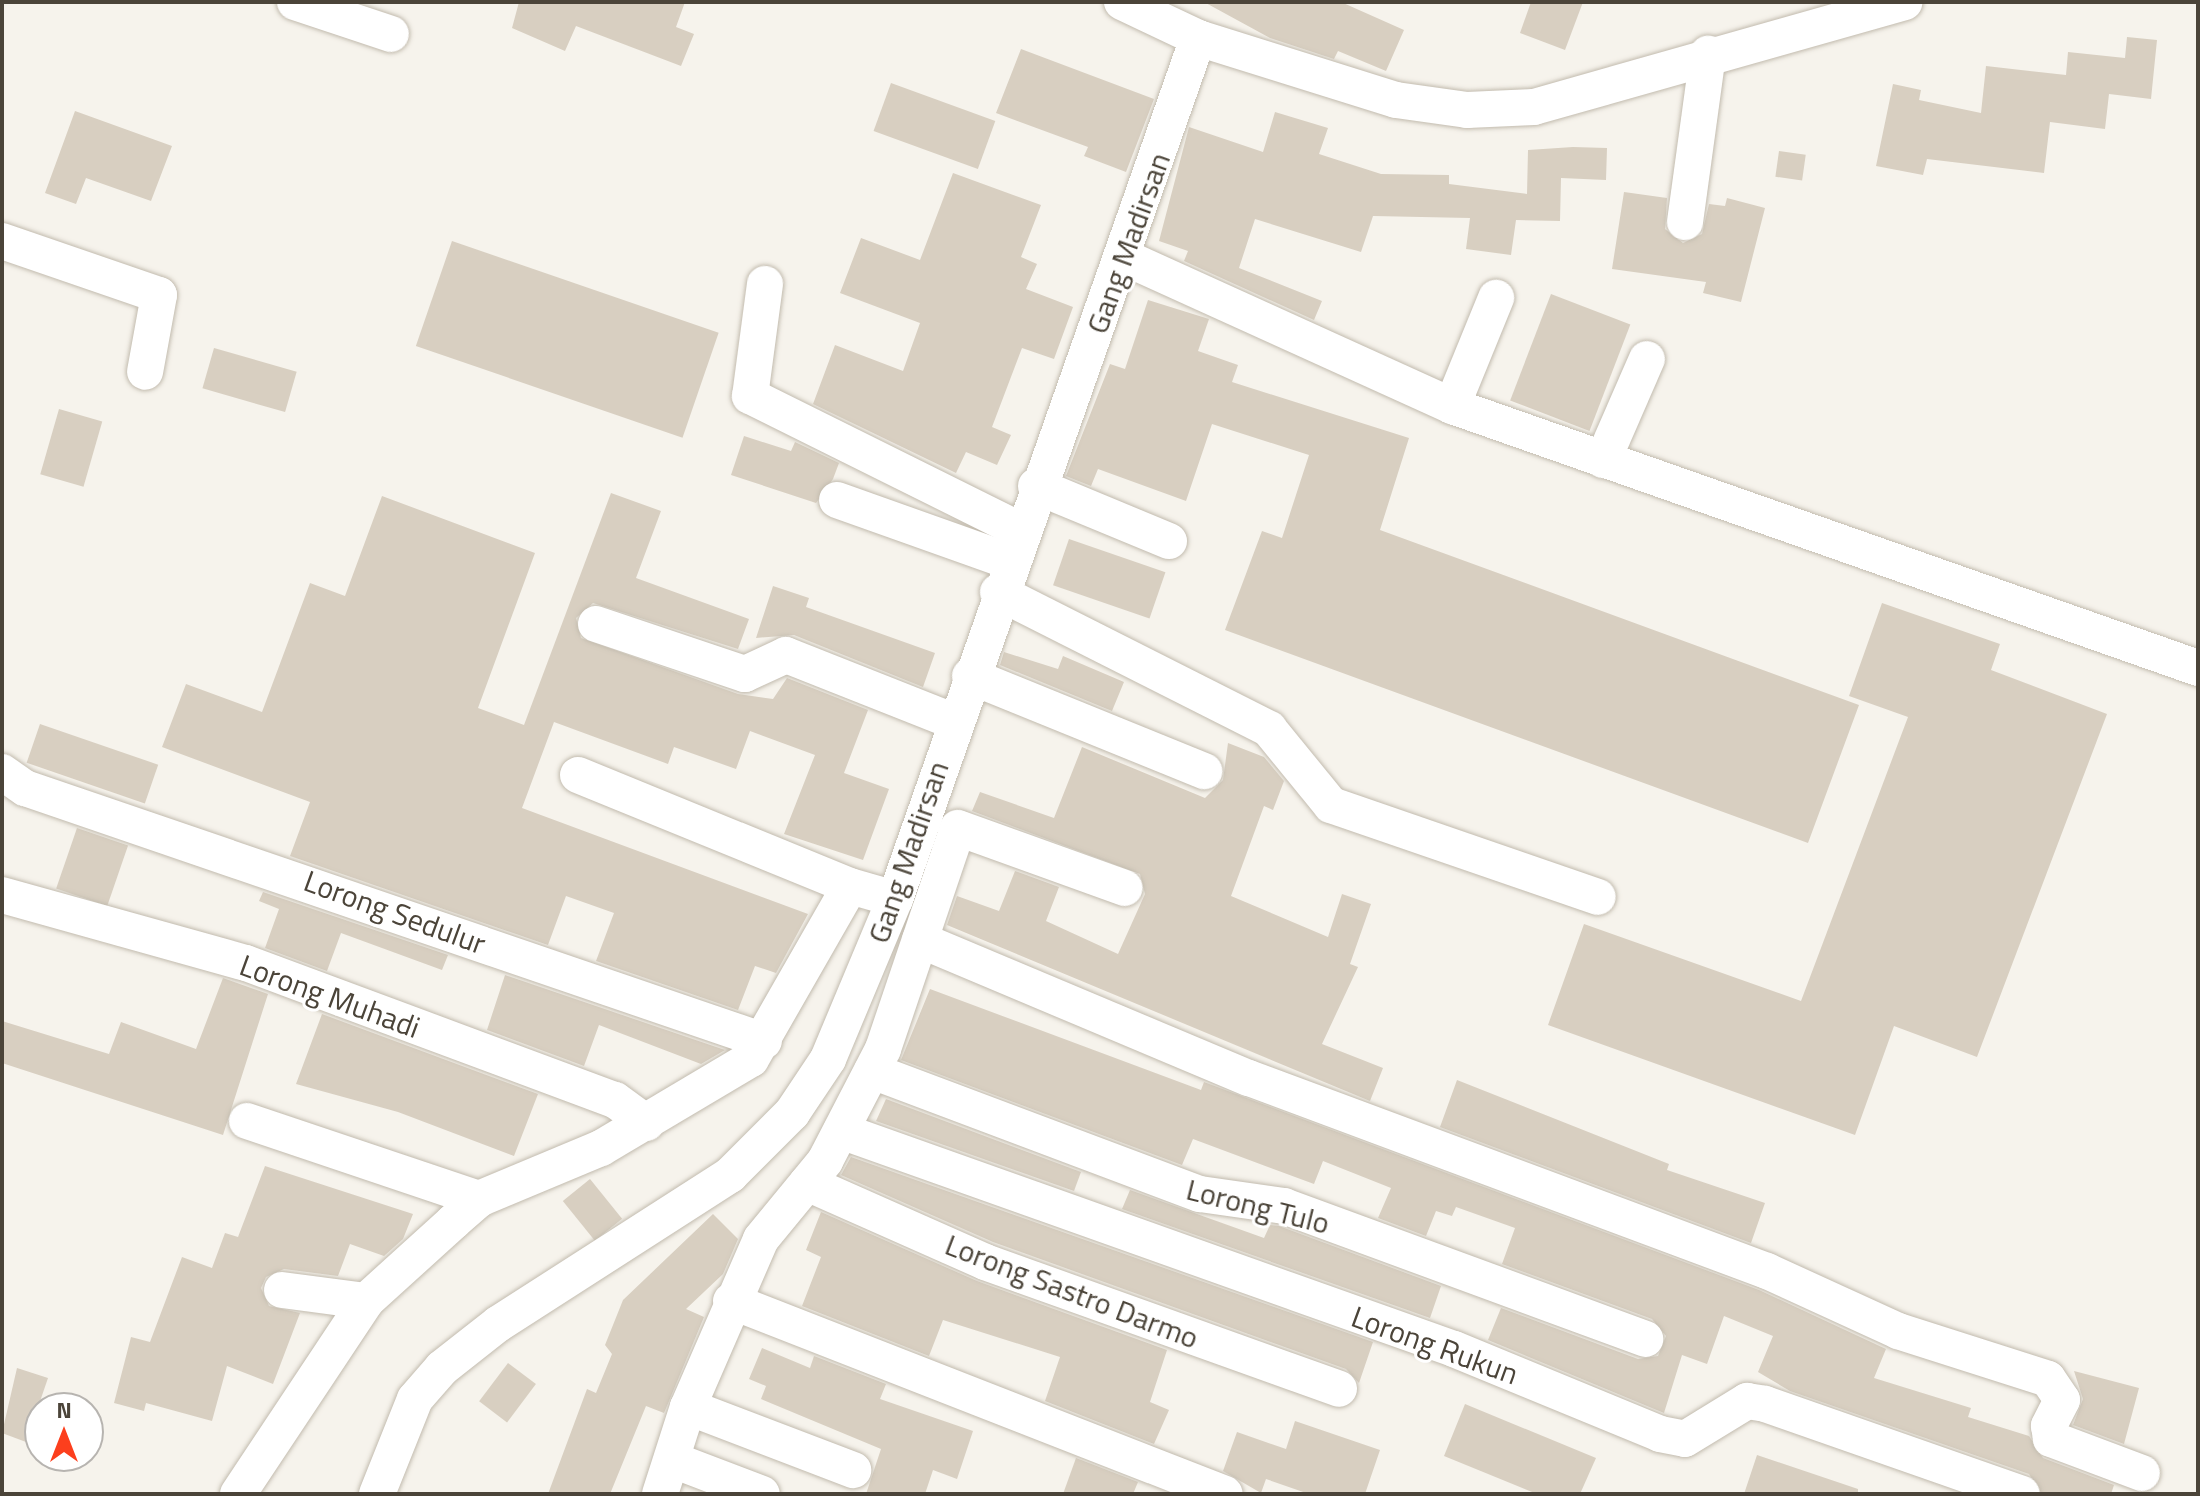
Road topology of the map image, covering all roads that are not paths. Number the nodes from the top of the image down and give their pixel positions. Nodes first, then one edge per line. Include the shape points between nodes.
1 (295, 2) edge
2 (1122, 2) edge
3 (1904, 2) edge
4 (1159, 9) edge
5 (391, 34) dead end
6 (1198, 38) junction
7 (1708, 54) junction
8 (1685, 222) dead end
9 (2, 241) edge
10 (1126, 258) junction
11 (765, 284) dead end
12 (1496, 298) dead end
13 (1647, 359) dead end
14 (145, 372) dead end
15 (1452, 406) junction
16 (1603, 460) junction
17 (1036, 486) junction
18 (837, 500) dead end
19 (1169, 541) dead end
20 (1009, 561) junction
21 (596, 624) dead end
22 (2198, 668) edge
23 (970, 676) junction
24 (953, 721) junction
25 (1204, 771) dead end
26 (578, 775) dead end
27 (13, 780) edge
28 (922, 814) junction
29 (958, 828) junction
30 (850, 886) junction
31 (1125, 888) dead end
32 (2, 895) edge
33 (1598, 897) dead end
34 (895, 899) junction
35 (920, 940) junction
36 (764, 1041) junction
37 (872, 1071) junction
38 (247, 1121) dead end
39 (647, 1123) junction
40 (841, 1131) junction
41 (807, 1183) junction
42 (479, 1199) junction
43 (282, 1290) dead end
44 (366, 1301) junction
45 (731, 1301) junction
46 (1645, 1339) dead end
47 (1339, 1389) dead end
48 (688, 1407) junction
49 (673, 1460) junction
50 (853, 1470) dead end
51 (2142, 1473) dead end
52 (238, 1494) edge
53 (377, 1494) edge
54 (660, 1494) edge
55 (762, 1494) edge
56 (1225, 1494) edge
57 (2022, 1494) edge

1 - 5 street
2 - 4 street
3 - 7 street
4 - 6 street
6 - 7 street via 1396,100 1467,110 1534,107
6 - 10 street, Gang Madirsan
7 - 8 street
9 - 14 street via 159,295
10 - 15 street
10 - 17 street, Gang Madirsan
11 - 20 street via 750,396
12 - 15 street
13 - 16 street
15 - 16 street
16 - 22 street
17 - 19 street
17 - 20 street, Gang Madirsan
18 - 20 street
20 - 23 street, Gang Madirsan
20 - 33 street via 1269,729 1331,805
21 - 24 street via 745,674 786,655
23 - 24 street, Gang Madirsan
23 - 25 street
24 - 28 street, Gang Madirsan
26 - 30 street
27 - 36 street, Lorong Sedulur
28 - 29 street
28 - 34 street, Gang Madirsan
29 - 31 street
29 - 35 street
30 - 34 street
30 - 36 street
32 - 39 street, Lorong Muhadi via 246,963 615,1100
34 - 53 street, Gang Madirsan via 828,1059 792,1113 730,1175 498,1324 442,1368 415,1399
35 - 37 street
35 - 51 street via 1249,1078 1767,1271 1898,1331 2048,1379 2062,1400 2049,1426 2051,1439
36 - 39 street via 715,1085
37 - 40 street
37 - 46 street, Lorong Tulo via 1200,1194 1284,1206
38 - 42 street
39 - 42 street
40 - 41 street
40 - 57 street, Lorong Rukun via 1454,1349 1660,1434 1685,1439 1747,1401
41 - 45 street via 777,1214
41 - 47 street, Lorong Sastro Darmo via 985,1262
42 - 44 street
43 - 44 street
44 - 52 street
45 - 48 street
45 - 56 street
48 - 49 street
48 - 50 street
49 - 54 street
49 - 55 street

